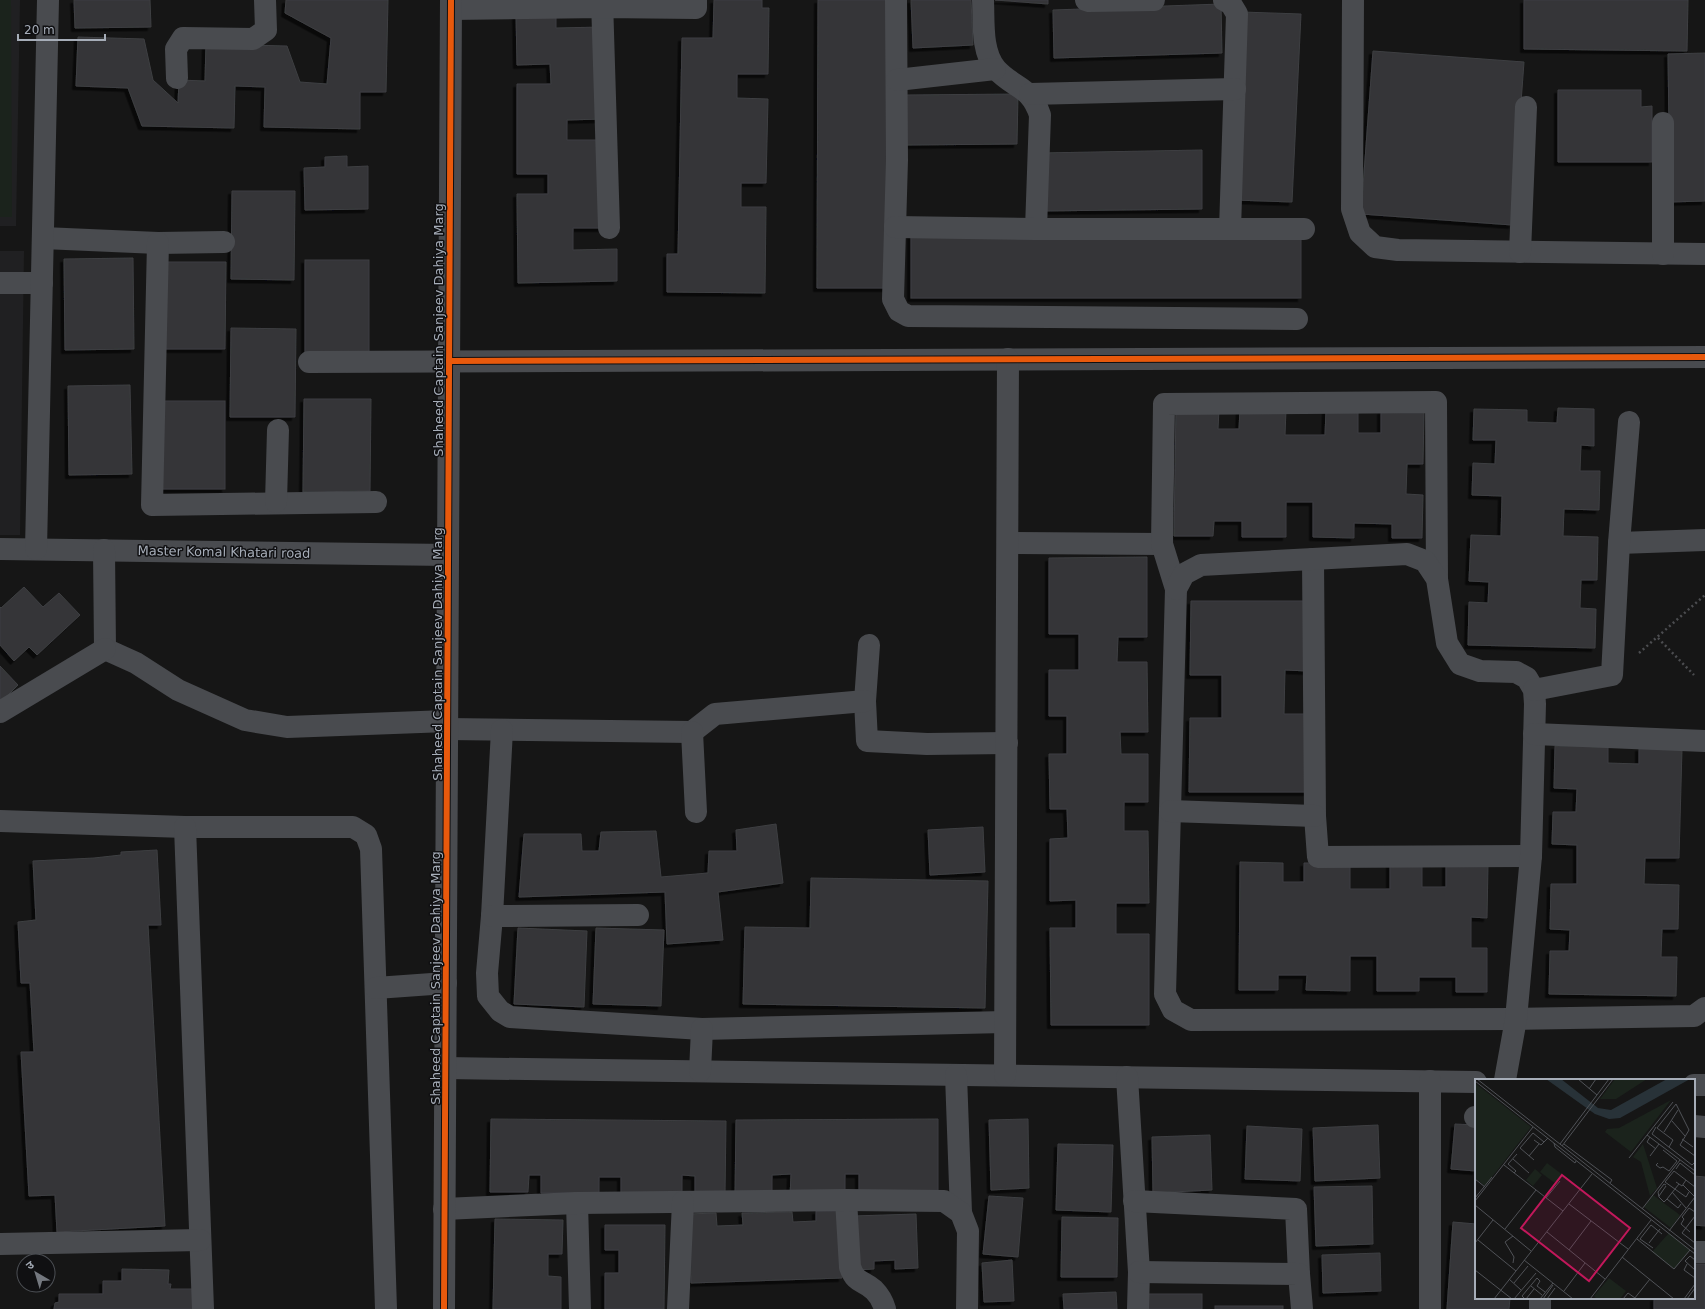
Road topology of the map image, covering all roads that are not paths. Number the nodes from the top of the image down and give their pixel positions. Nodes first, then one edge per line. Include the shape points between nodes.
1 (48, 0) edge
2 (265, 0) edge
3 (696, 0) edge
4 (896, 0) edge
5 (983, 0) edge
6 (1086, 0) edge
7 (1154, 0) edge
8 (1353, 0) edge
9 (1229, 1) edge
10 (451, 4) edge
11 (602, 4) edge
12 (996, 69) junction
13 (177, 78) dead end
14 (897, 80) junction
15 (1235, 88) junction
16 (1030, 94) junction
17 (1526, 106) dead end
18 (1663, 122) dead end
19 (895, 227) junction
20 (609, 228) dead end
21 (1036, 229) junction
22 (1230, 229) junction
23 (1304, 229) dead end
24 (43, 238) junction
25 (224, 242) dead end
26 (158, 243) junction
27 (1520, 252) junction
28 (1662, 254) junction
29 (1705, 254) edge
30 (0, 283) edge
31 (42, 283) junction
32 (1297, 320) dead end
33 (1705, 357) edge
34 (1008, 359) junction
35 (449, 361) junction
36 (309, 362) dead end
37 (1629, 422) dead end
38 (278, 430) dead end
39 (276, 502) junction
40 (376, 502) dead end
41 (1705, 540) edge
42 (1008, 543) junction
43 (1619, 543) junction
44 (1162, 544) junction
45 (0, 549) edge
46 (36, 549) junction
47 (104, 550) junction
48 (448, 555) junction
49 (1313, 559) junction
50 (1437, 579) junction
51 (1176, 589) junction
52 (869, 645) dead end
53 (105, 649) junction
54 (1534, 690) junction
55 (865, 701) junction
56 (0, 712) edge
57 (447, 725) junction
58 (502, 730) junction
59 (692, 732) junction
60 (1534, 734) junction
61 (1705, 741) edge
62 (1007, 743) junction
63 (696, 812) dead end
64 (1170, 812) junction
65 (1315, 816) junction
66 (0, 821) edge
67 (185, 828) junction
68 (1531, 856) junction
69 (638, 915) dead end
70 (492, 916) junction
71 (446, 983) junction
72 (376, 988) junction
73 (1701, 1013) edge
74 (1516, 1019) junction
75 (1005, 1022) junction
76 (702, 1029) junction
77 (445, 1068) junction
78 (700, 1071) junction
79 (956, 1075) junction
80 (1005, 1075) junction
81 (1127, 1077) junction
82 (1505, 1079) edge
83 (1430, 1081) junction
84 (1475, 1082) edge
85 (1695, 1126) edge
86 (1705, 1127) edge
87 (846, 1200) junction
88 (1134, 1201) junction
89 (683, 1202) junction
90 (577, 1203) junction
91 (444, 1209) junction
92 (961, 1213) junction
93 (200, 1240) junction
94 (0, 1244) edge
95 (1138, 1272) junction
96 (1299, 1274) junction
97 (203, 1309) edge
98 (386, 1309) edge
99 (444, 1309) edge
100 (580, 1309) edge
101 (678, 1309) edge
102 (885, 1309) edge
103 (967, 1309) edge
104 (1138, 1309) edge
105 (1302, 1309) edge
106 (1430, 1309) edge

1 - 24 street
2 - 13 street via 266,30 253,38 183,38 176,49
3 - 11 street via 696,8
4 - 14 street
5 - 12 street via 986,52
6 - 7 street
8 - 27 street via 1352,209 1360,233 1375,247 1398,250
9 - 15 street via 1237,14
10 - 11 street
10 - 35 street, Shaheed Captain Sanjeev Dahiya Marg
11 - 20 street
12 - 14 street
12 - 16 street
14 - 19 street
15 - 16 street
15 - 22 street
16 - 21 street via 1037,104 1040,115
17 - 27 street
18 - 28 street
19 - 21 street
19 - 32 street via 893,299 899,311 908,316
21 - 22 street
22 - 23 street
24 - 26 street
24 - 31 street
25 - 26 street
26 - 39 street via 152,505
27 - 28 street
28 - 29 street
30 - 31 street
31 - 46 street
33 - 34 street
34 - 35 street
34 - 42 street
35 - 36 street
35 - 48 street, Shaheed Captain Sanjeev Dahiya Marg
37 - 43 street
38 - 39 street
39 - 40 street
41 - 43 street
42 - 44 street
42 - 62 street
43 - 54 street via 1612,675
44 - 50 street via 1164,404 1436,402
44 - 51 street
45 - 46 street, Master Komal Khatari road
46 - 47 street, Master Komal Khatari road
47 - 48 street, Master Komal Khatari road
47 - 53 street
48 - 57 street, Shaheed Captain Sanjeev Dahiya Marg
49 - 50 street via 1407,554 1425,561
49 - 51 street via 1200,565 1184,574
49 - 65 street
50 - 54 street via 1447,643 1460,664 1480,671 1516,672 1527,678
51 - 64 street
52 - 55 street
53 - 56 street
53 - 57 street via 136,663 178,690 245,720 287,727
54 - 60 street
55 - 59 street via 715,714
55 - 62 street via 867,741 927,744
57 - 58 street
57 - 71 street, Shaheed Captain Sanjeev Dahiya Marg
58 - 59 street
58 - 70 street
59 - 63 street
60 - 61 street
60 - 68 street
62 - 75 street
64 - 65 street
64 - 74 street via 1165,994 1173,1010 1191,1020
65 - 68 street via 1318,857
66 - 67 street
67 - 72 street via 353,827 366,835 371,849
67 - 93 street
68 - 74 street
69 - 70 street
70 - 76 street via 487,973 488,996 500,1011 510,1017
71 - 72 street
71 - 77 street, Shaheed Captain Sanjeev Dahiya Marg
72 - 98 street
73 - 74 street
74 - 82 street
75 - 76 street
75 - 80 street
76 - 78 street
77 - 78 street
77 - 91 street, Shaheed Captain Sanjeev Dahiya Marg
78 - 79 street
79 - 80 street
79 - 92 street
80 - 81 street
81 - 83 street
81 - 88 street
83 - 84 street
83 - 106 street
85 - 86 street
87 - 89 street
87 - 92 street via 944,1201
87 - 102 street via 850,1267 859,1282 873,1289 883,1301
88 - 95 street
88 - 96 street via 1296,1209
89 - 90 street
89 - 101 street
90 - 91 street
90 - 100 street
91 - 99 street, Shaheed Captain Sanjeev Dahiya Marg
92 - 103 street via 968,1231
93 - 94 street
93 - 97 street
95 - 96 street
95 - 104 street
96 - 105 street

